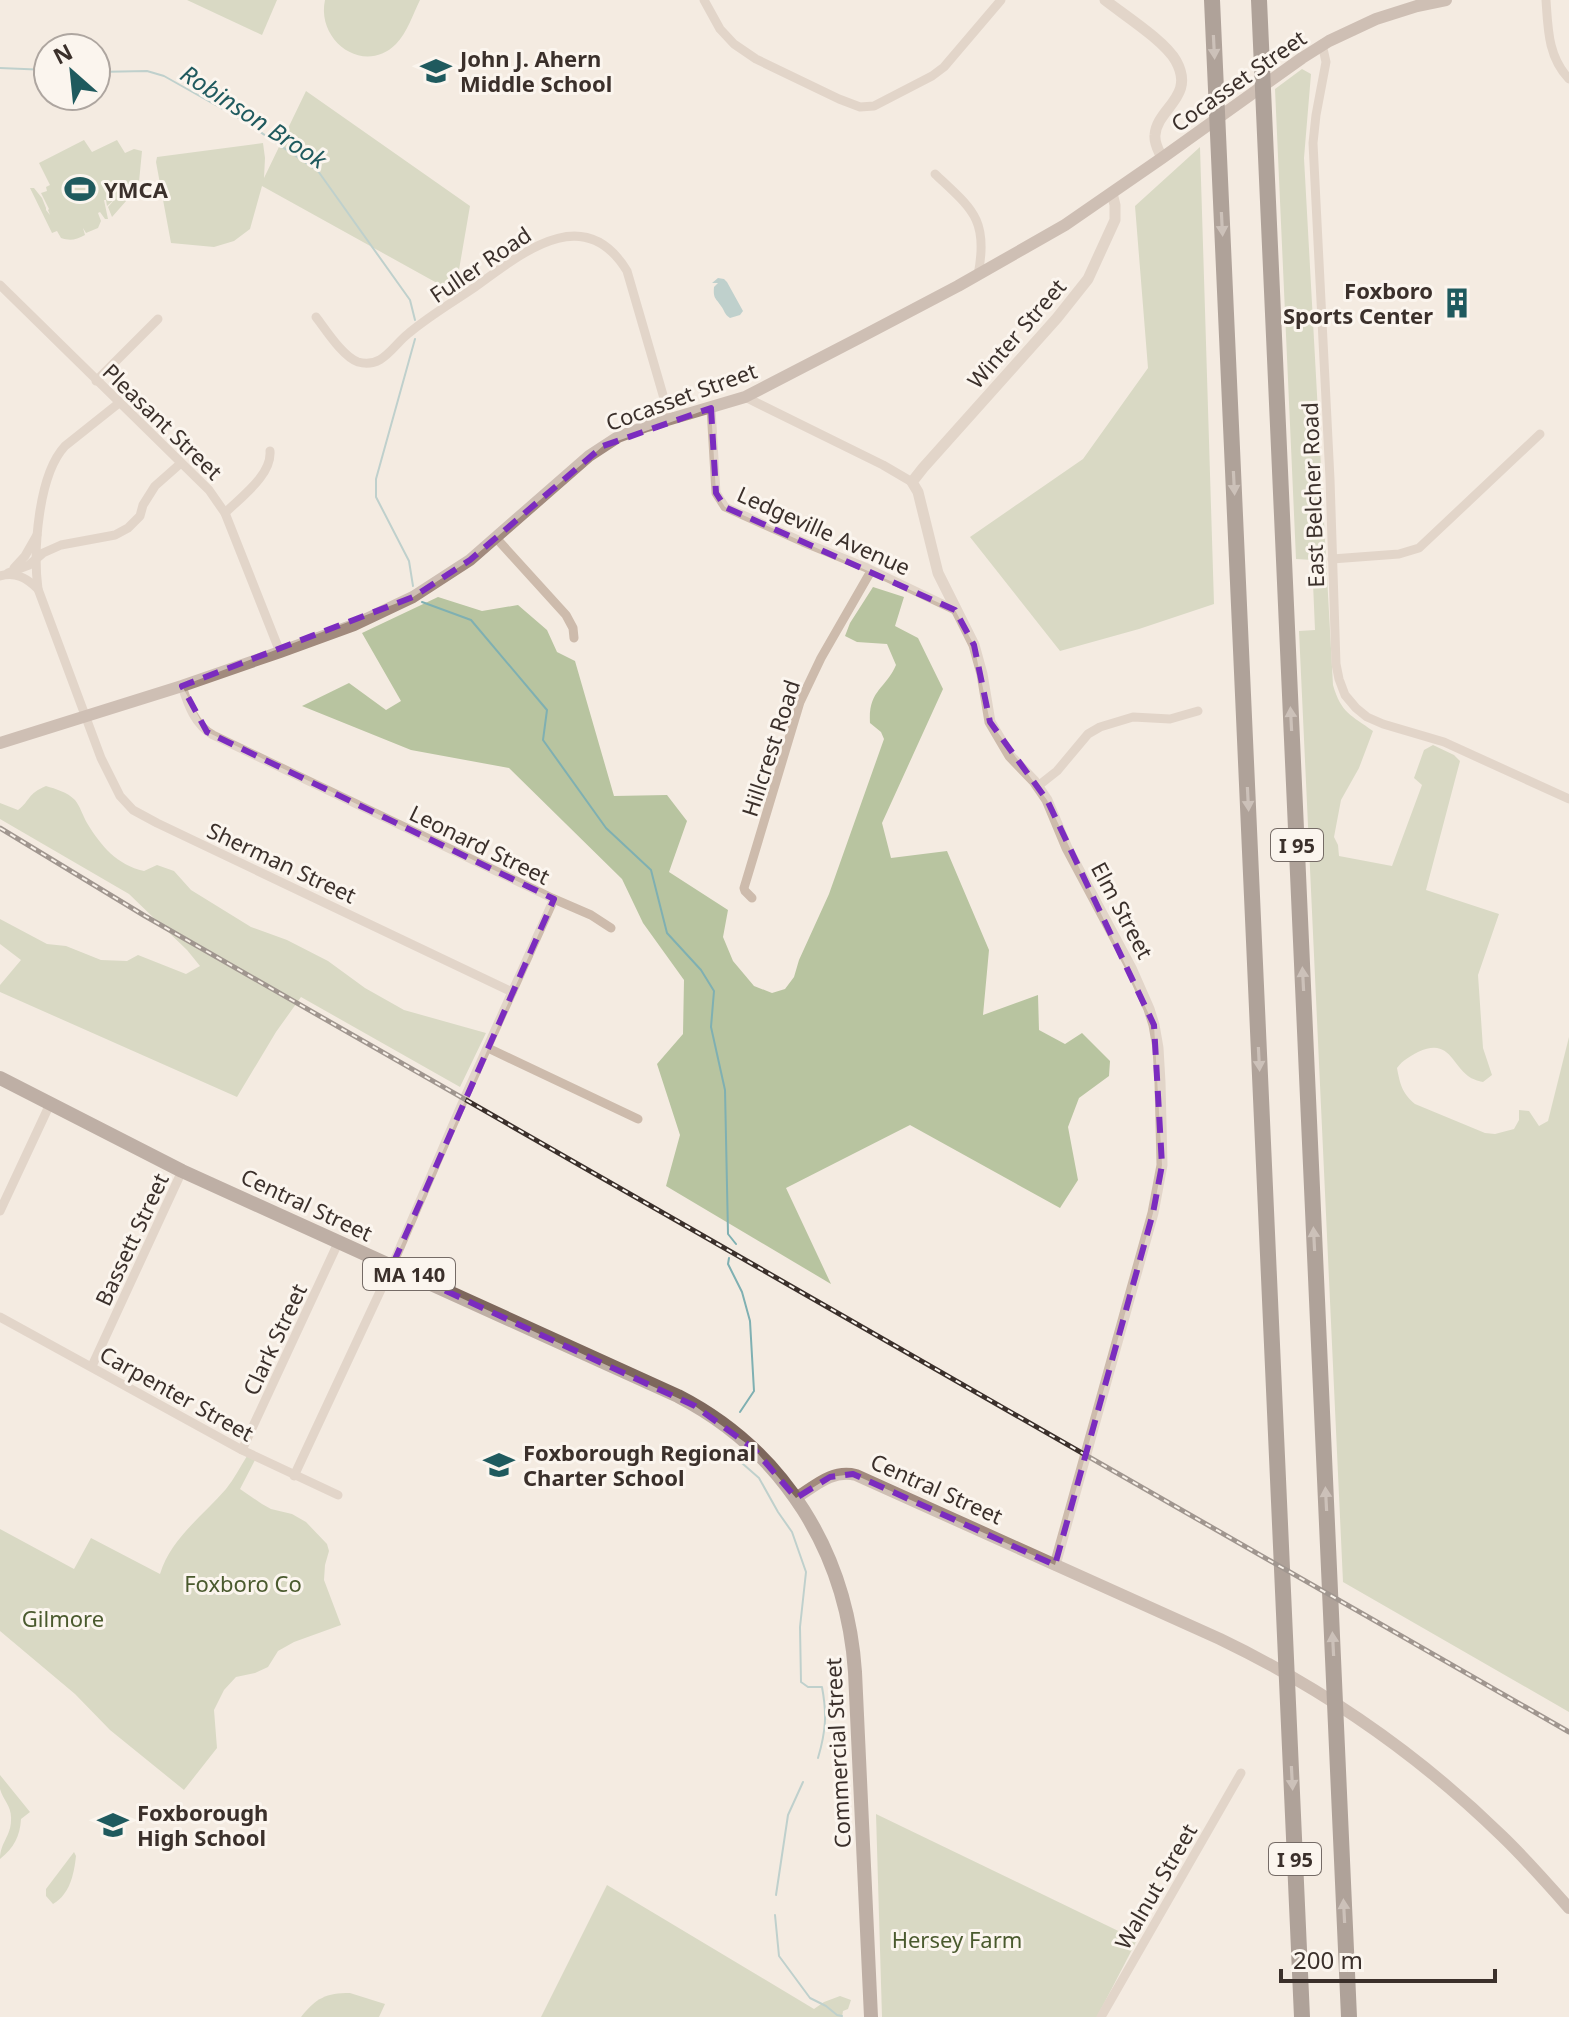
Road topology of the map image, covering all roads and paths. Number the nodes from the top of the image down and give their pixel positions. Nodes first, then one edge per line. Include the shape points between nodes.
1 (704, 0) edge
2 (1001, 0) edge
3 (1105, 0) edge
4 (1212, 0) edge
5 (1259, 0) edge
6 (1446, 0) edge
7 (1546, 0) edge
8 (1322, 44) junction
9 (1569, 79) edge
10 (1162, 158) junction
11 (935, 174) dead end
12 (1112, 193) junction
13 (978, 275) junction
14 (0, 285) edge
15 (316, 317) dead end
16 (158, 319) dead end
17 (96, 381) junction
18 (745, 397) junction
19 (119, 403) junction
20 (711, 408) junction
21 (670, 419) junction
22 (1540, 434) dead end
23 (270, 451) dead end
24 (181, 463) junction
25 (912, 482) junction
26 (225, 513) junction
27 (39, 532) junction
28 (497, 539) junction
29 (1332, 559) junction
30 (37, 560) junction
31 (871, 571) junction
32 (4, 574) edge
33 (38, 589) junction
34 (955, 610) junction
35 (574, 638) dead end
36 (280, 652) junction
37 (182, 686) junction
38 (1198, 711) dead end
39 (85, 716) junction
40 (0, 743) edge
41 (1038, 786) junction
42 (1569, 799) edge
43 (752, 898) dead end
44 (554, 899) junction
45 (611, 928) dead end
46 (512, 992) junction
47 (488, 1048) junction
48 (0, 1078) edge
49 (50, 1104) junction
50 (638, 1119) dead end
51 (182, 1171) junction
52 (0, 1211) edge
53 (338, 1243) junction
54 (392, 1266) junction
55 (0, 1317) edge
56 (92, 1366) junction
57 (242, 1450) junction
58 (294, 1476) junction
59 (338, 1495) dead end
60 (796, 1498) junction
61 (1055, 1565) junction
62 (1241, 1773) dead end
63 (1569, 1908) edge
64 (871, 2017) edge
65 (1101, 2017) edge
66 (1302, 2017) edge
67 (1349, 2017) edge

1 - 2 street via 734,44 860,107 874,106 944,67
3 - 10 street via 1178,63 1178,97 1155,134
4 -> 66 highway, I 95
67 -> 5 highway, I 95
6 - 8 main road, Cocasset Street via 1370,21
7 - 9 street via 1551,50
8 - 10 main road, Cocasset Street
8 - 29 street, East Belcher Road via 1326,62 1313,143
10 - 12 main road, Cocasset Street
11 - 13 street via 975,215 982,241
12 - 13 main road, Cocasset Street
12 - 25 street, Winter Street via 1115,220 1088,279
13 - 18 main road, Cocasset Street
14 - 17 street, Pleasant Street
15 - 21 street, Fuller Road via 351,358 380,360 409,333 530,248 561,237 584,237 614,254 627,271
16 - 17 street
17 - 19 street, Pleasant Street
18 - 20 main road, Cocasset Street
18 - 25 street
19 - 24 street, Pleasant Street
19 - 27 street, Sherman Street via 59,453 45,485
20 - 21 main road, Cocasset Street
20 - 31 street, Ledgeville Avenue via 720,502
21 - 28 main road, Cocasset Street via 603,446
22 - 29 street via 1419,548
23 - 26 street via 266,472
24 - 26 street, Pleasant Street
24 - 30 street via 155,486 128,528 61,545
25 - 34 street, Elm Street via 938,573
26 - 36 street, Pleasant Street
27 - 30 street, Sherman Street
27 - 32 street via 25,556
28 - 35 street via 566,615
28 - 36 main road, Cocasset Street via 413,597
29 - 42 street, East Belcher Road via 1336,668 1354,706 1372,720 1438,739
30 - 32 street
30 - 33 street, Sherman Street
31 - 34 street, Ledgeville Avenue
31 - 43 street, Hillcrest Road via 800,702 744,888
32 - 33 street via 24,577
33 - 39 street, Sherman Street
34 - 41 street, Elm Street via 974,645 990,722 1010,756
36 - 37 main road, Cocasset Street
37 - 39 main road, Cocasset Street
37 - 44 street, Leonard Street via 207,732
38 - 41 street via 1170,719 1133,717 1100,727
39 - 40 main road, Cocasset Street
39 - 46 street, Sherman Street via 120,796 133,810
41 - 61 street, Elm Street via 1154,1025 1162,1165
44 - 45 street
44 - 46 street, Leonard Street
46 - 47 street, Leonard Street
47 - 50 street
47 - 54 street, Leonard Street
48 - 49 main road, Central Street / MA 140
49 - 51 main road, Central Street / MA 140
49 - 52 street
51 - 53 main road, Central Street / MA 140
51 - 56 street, Bassett Street
53 - 54 main road, Central Street / MA 140
53 - 57 street, Clark Street
54 - 58 street, Leonard Street
54 - 60 main road, Central Street / MA 140 via 695,1406 754,1449
55 - 56 street, Carpenter Street
56 - 57 street, Carpenter Street
57 - 58 street, Carpenter Street
58 - 59 street, Carpenter Street
60 - 61 main road, Central Street via 830,1477 853,1474
60 - 64 main road, Commercial Street / MA 140 via 833,1568 853,1644
61 - 63 main road, Central Street via 1238,1648 1348,1711 1459,1797
62 - 65 street, Walnut Street

